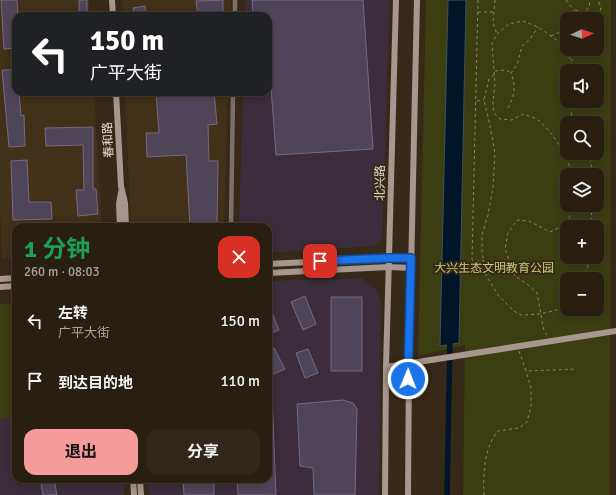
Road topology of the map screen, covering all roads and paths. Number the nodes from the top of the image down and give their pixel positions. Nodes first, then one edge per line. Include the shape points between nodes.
1 (112, 0) edge
2 (235, 0) edge
3 (396, 0) edge
4 (417, 0) edge
5 (478, 0) edge
6 (495, 0) edge
7 (566, 0) edge
8 (590, 0) edge
9 (598, 0) edge
10 (575, 10) dead end
11 (113, 12) edge
12 (235, 12) edge
13 (478, 12) junction
14 (493, 12) junction
15 (575, 12) edge
16 (599, 12) edge
17 (538, 27) junction
18 (497, 34) junction
19 (560, 34) edge
20 (551, 37) junction
21 (560, 43) edge
22 (569, 56) edge
23 (578, 56) edge
24 (571, 61) junction
25 (570, 64) edge
26 (494, 71) junction
27 (511, 73) junction
28 (494, 75) junction
29 (116, 96) edge
30 (233, 96) edge
31 (484, 100) junction
32 (476, 101) junction
33 (508, 108) dead end
34 (571, 168) edge
35 (121, 186) junction
36 (572, 212) edge
37 (569, 219) joint
38 (120, 223) edge
39 (126, 223) edge
40 (231, 223) edge
41 (389, 258) junction
42 (411, 258) junction
43 (484, 261) junction
44 (272, 264) edge
45 (389, 267) junction
46 (410, 268) junction
47 (272, 273) edge
48 (12, 278) edge
49 (0, 279) edge
50 (12, 286) edge
51 (0, 287) edge
52 (560, 309) edge
53 (540, 314) junction
54 (616, 331) edge
55 (553, 341) junction
56 (517, 347) junction
57 (408, 364) junction
58 (386, 367) junction
59 (577, 369) dead end
60 (526, 371) junction
61 (133, 483) edge
62 (140, 483) edge
63 (134, 495) edge
64 (141, 495) edge
65 (385, 495) edge
66 (408, 495) edge
67 (484, 495) edge

1 - 11 main road
2 - 12 street
3 - 41 main road, 北兴路
4 - 42 main road
5 - 13 path
6 - 14 path
7 - 15 path
8 - 10 path via 589,8 584,12
9 - 16 path
13 - 14 path
13 - 32 path
14 - 18 path via 492,23
17 - 18 path via 523,22 509,24
17 - 20 path
17 - 27 path via 522,46 517,65
18 - 26 path via 492,44
19 - 20 path
20 - 21 path
22 - 24 path
23 - 24 path
24 - 25 path
26 - 27 path via 506,70
26 - 28 path
27 - 33 path via 515,84
28 - 31 path via 489,79
28 - 34 path via 494,113 500,119 512,120 523,114 537,119 554,138
29 - 35 main road, 春和路
30 - 40 street
31 - 32 path
31 - 43 path via 495,153 493,187 482,235
32 - 43 path via 472,260
35 - 38 main road, 春和路
35 - 39 main road, 春和路
36 - 37 path
37 - 53 path via 562,227 550,232 529,221 517,220 508,233 505,249 515,276 537,293
41 - 42 main road
41 - 44 main road
41 - 45 main road, 北兴路
42 - 46 main road
43 - 53 path via 486,275 498,295 514,311 521,315
45 - 46 main road
45 - 47 main road
45 - 58 main road, 北兴路
46 - 57 main road
48 - 49 main road
50 - 51 main road
52 - 53 path
53 - 55 path via 544,332
54 - 55 main road
55 - 56 main road
56 - 57 main road
56 - 60 path
57 - 58 main road
57 - 66 main road
58 - 65 main road, 北兴路
59 - 60 path
60 - 67 path via 531,388 531,406 527,422 519,428 498,431 492,438 483,472
61 - 63 main road
62 - 64 main road

